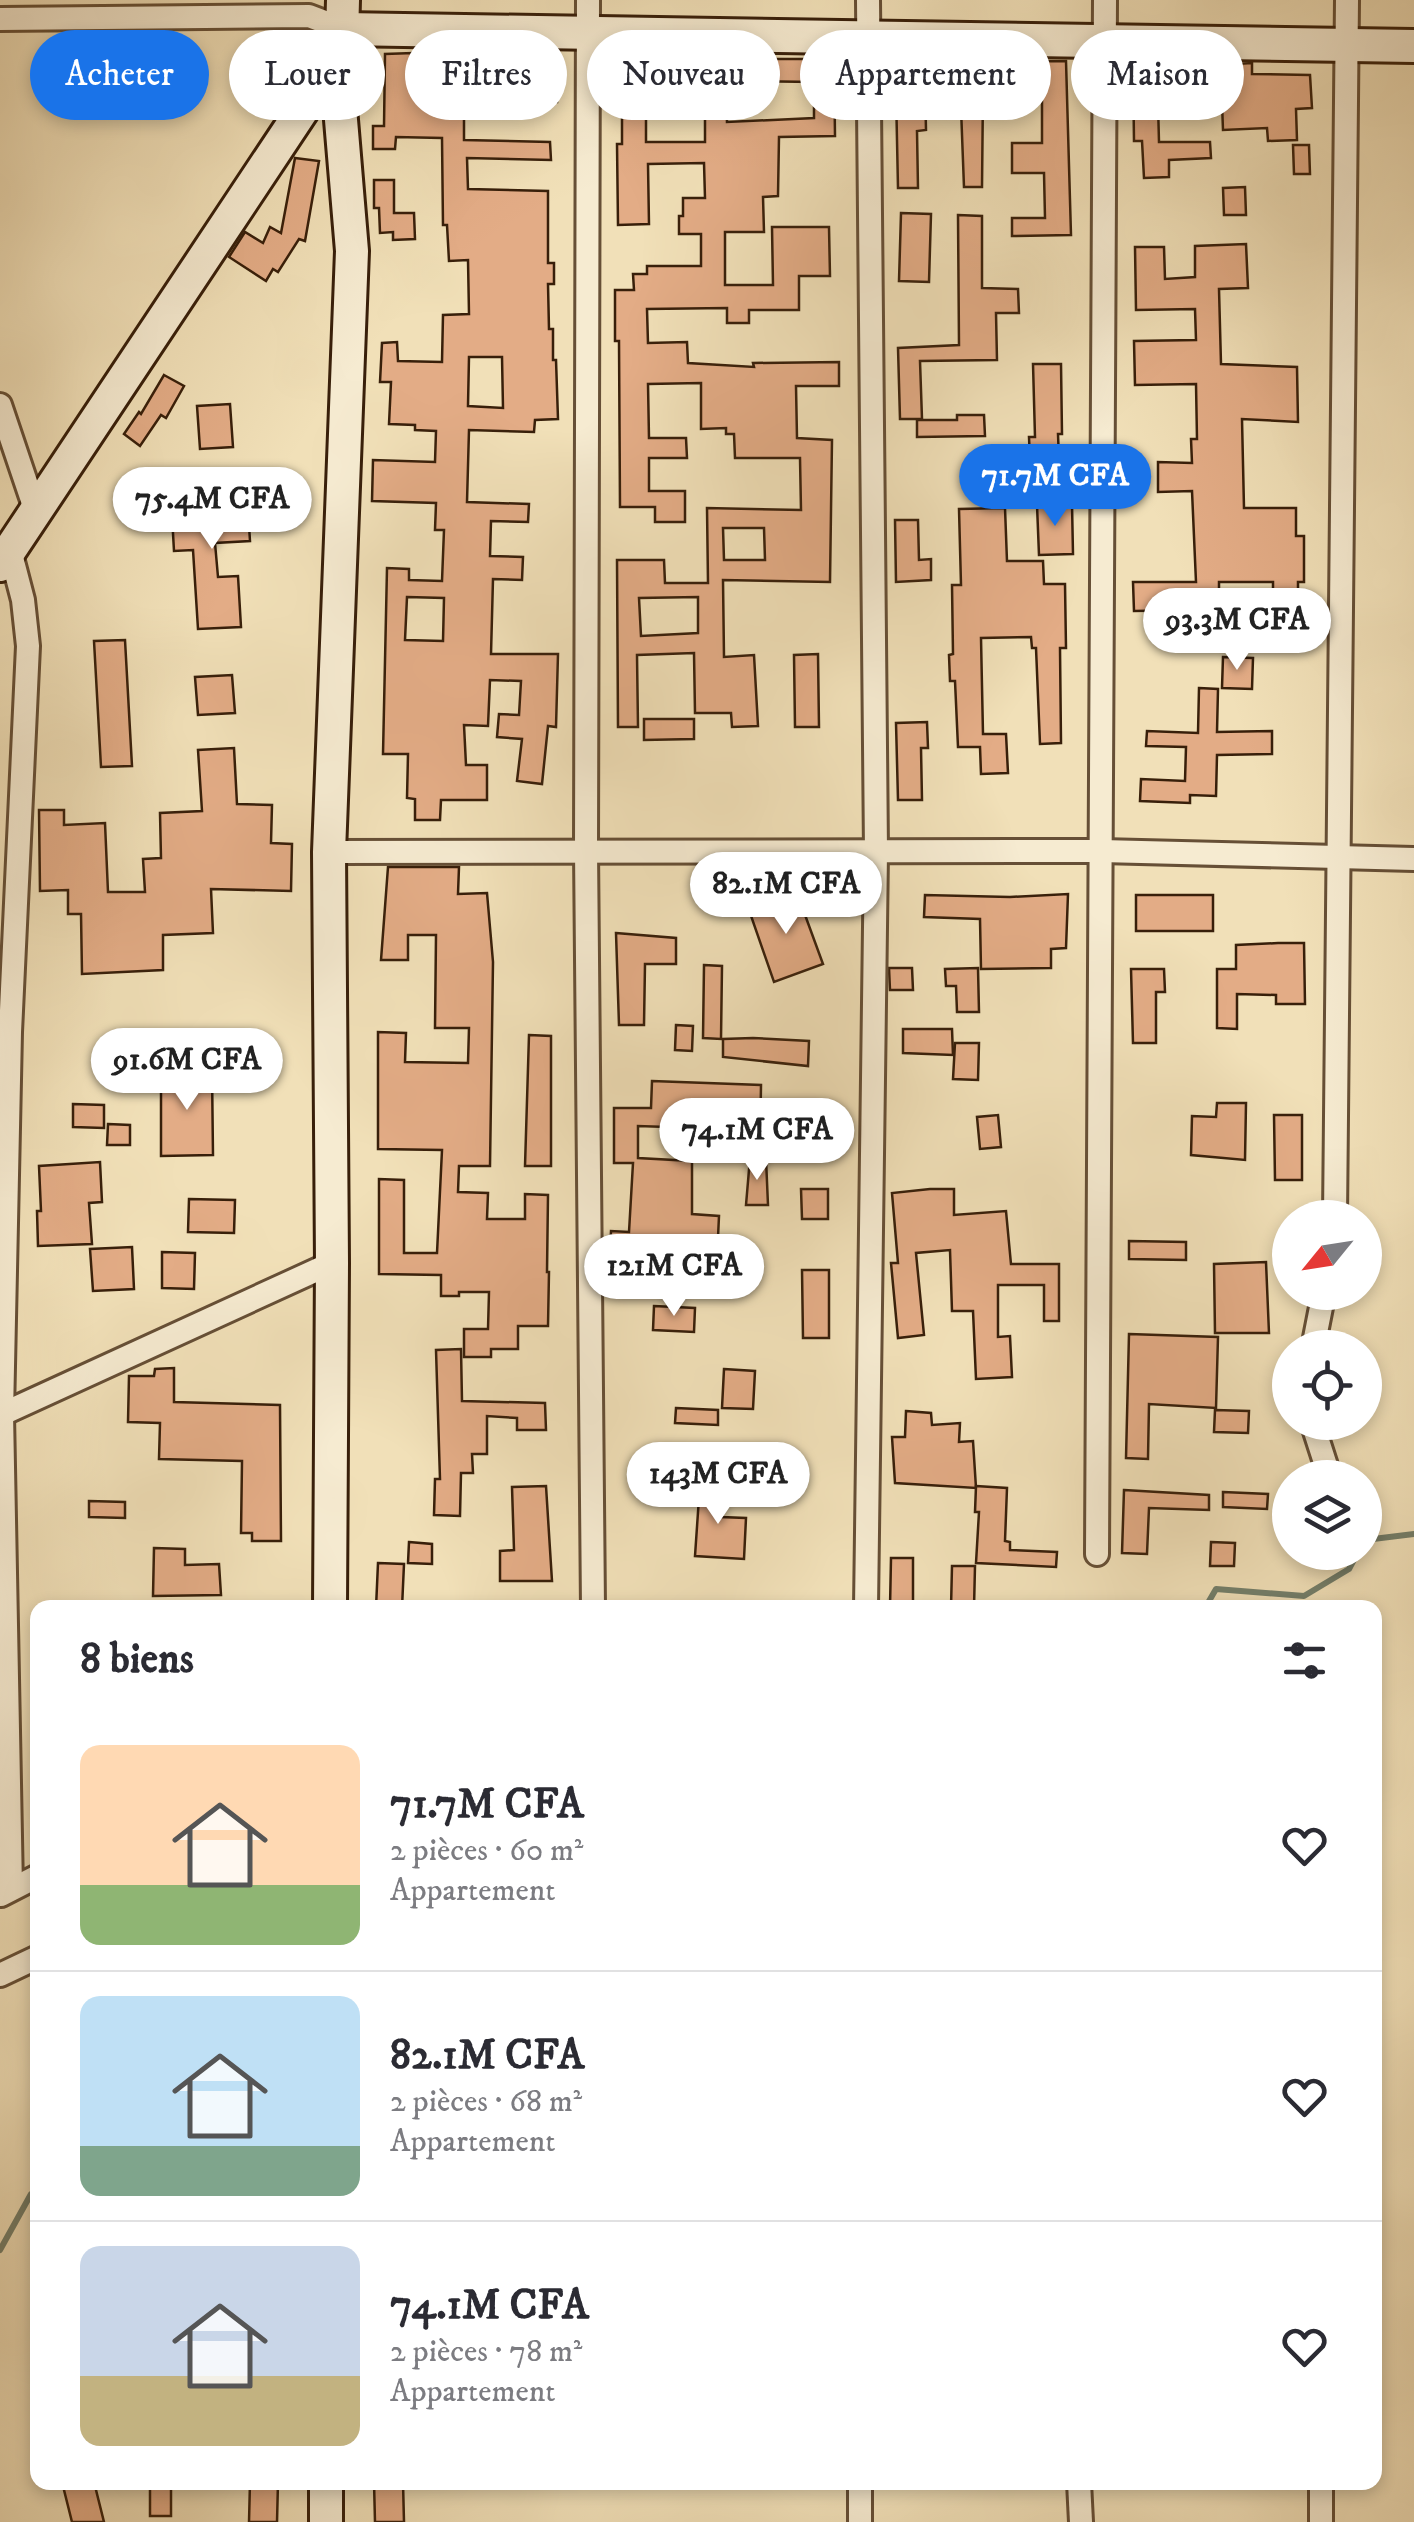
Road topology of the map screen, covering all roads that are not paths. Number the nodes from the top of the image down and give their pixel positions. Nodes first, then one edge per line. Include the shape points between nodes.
1 (868, 0) edge
2 (1105, 0) edge
3 (1347, 0) edge
4 (343, 14) edge
5 (588, 16) edge
6 (0, 19) edge
7 (868, 30) edge
8 (1105, 30) edge
9 (800, 33) edge
10 (1244, 44) edge
11 (1348, 46) junction
12 (1414, 46) edge
13 (869, 120) edge
14 (1105, 120) edge
15 (0, 405) edge
16 (35, 509) junction
17 (5, 557) edge
18 (586, 850) junction
19 (329, 852) junction
20 (876, 852) junction
21 (1101, 852) junction
22 (1340, 856) junction
23 (1414, 860) edge
24 (1335, 1200) edge
25 (332, 1263) junction
26 (1, 1414) edge
27 (1097, 1554) dead end
28 (330, 1600) edge
29 (594, 1600) edge
30 (866, 1600) edge
31 (30, 1880) edge
32 (6, 1892) edge
33 (30, 1961) edge
34 (0, 1975) edge
35 (326, 2490) edge
36 (860, 2490) edge
37 (1079, 2490) edge
38 (1320, 2490) edge
39 (326, 2522) edge
40 (860, 2522) edge
41 (1081, 2522) edge
42 (1321, 2522) edge

1 - 7 street
2 - 8 street
3 - 11 street
4 - 5 street
4 - 6 street
4 - 16 street via 314,91
4 - 19 street via 340,108 352,251
5 - 9 street
5 - 18 street
10 - 11 street
11 - 12 street
11 - 22 street
13 - 20 street
14 - 21 street
15 - 16 street
16 - 17 street
17 - 26 street via 23,600 28,646
18 - 19 street
18 - 20 street
18 - 29 street
19 - 25 street
20 - 21 street
20 - 30 street
21 - 22 street
21 - 27 street
22 - 23 street
22 - 24 street
25 - 26 street
25 - 28 street
26 - 32 street
31 - 32 street
33 - 34 street
35 - 39 street
36 - 40 street
37 - 41 street
38 - 42 street

